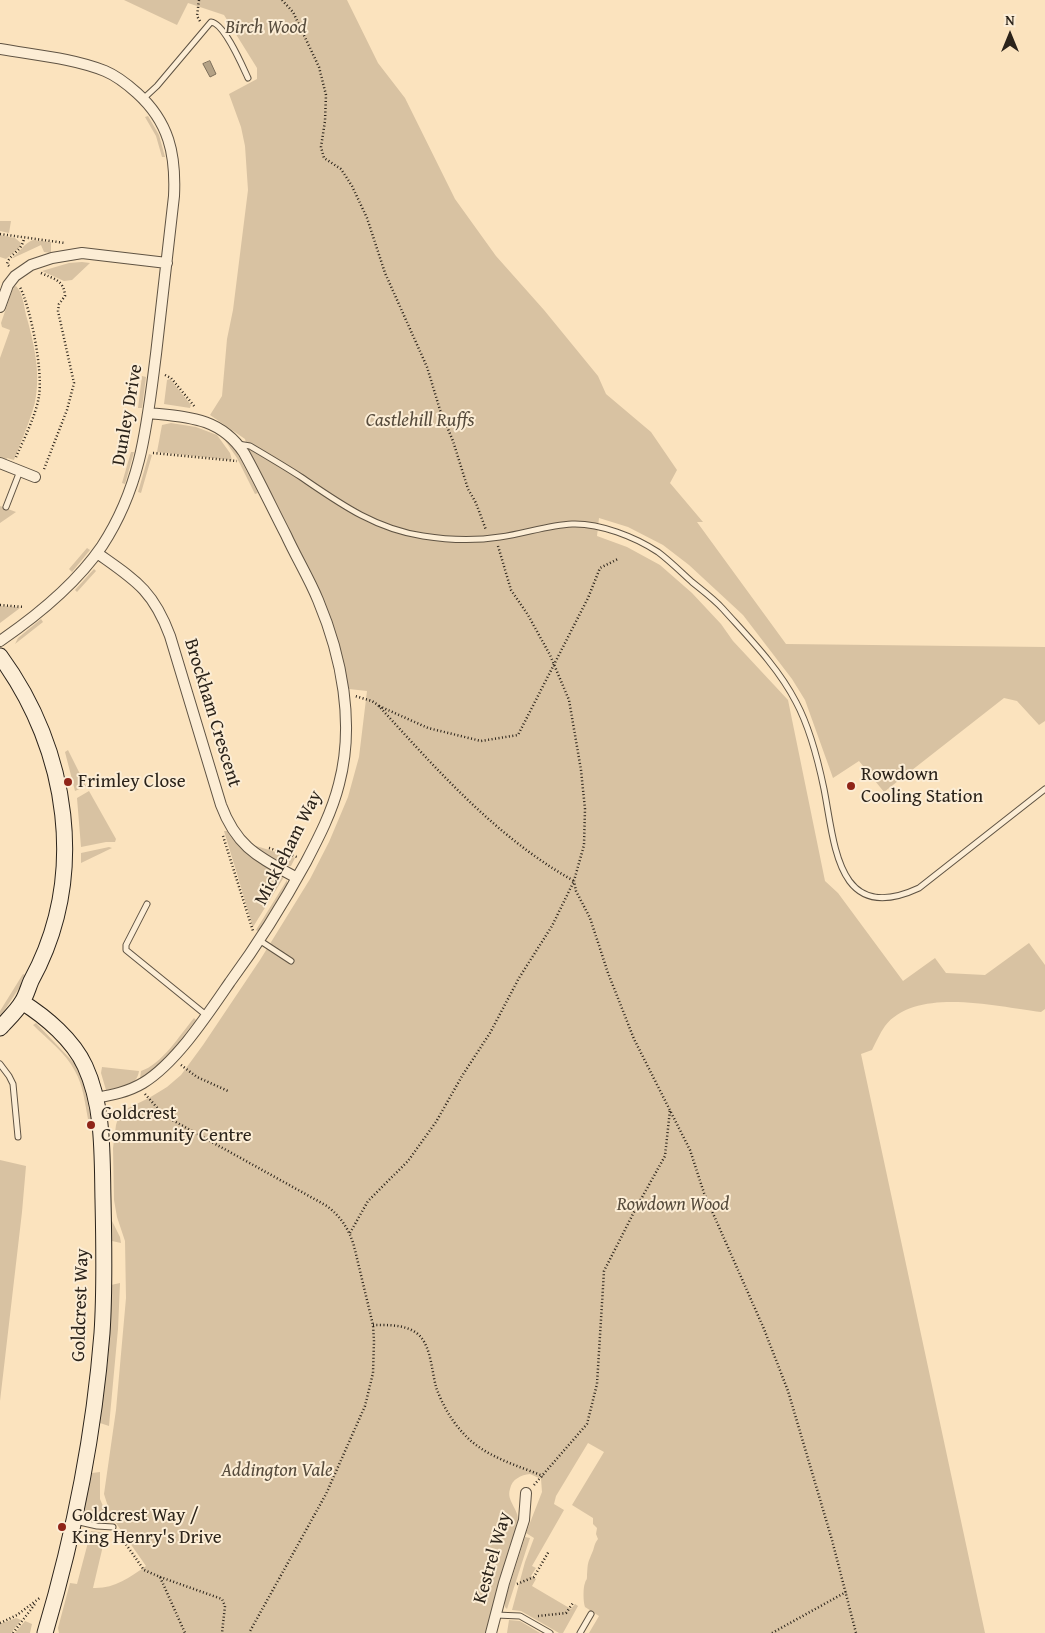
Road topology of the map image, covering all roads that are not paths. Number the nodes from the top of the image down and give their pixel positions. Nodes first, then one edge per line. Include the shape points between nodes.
1 (0, 49) edge
2 (248, 78) dead end
3 (144, 99) junction
4 (167, 263) junction
5 (0, 307) edge
6 (149, 413) junction
7 (238, 444) junction
8 (0, 463) edge
9 (16, 469) junction
10 (35, 477) road end
11 (6, 506) dead end
12 (97, 553) junction
13 (0, 641) edge
14 (0, 656) edge
15 (1045, 789) edge
16 (297, 878) junction
17 (147, 904) dead end
18 (259, 940) junction
19 (291, 961) dead end
20 (22, 1002) junction
21 (206, 1015) junction
22 (0, 1028) edge
23 (0, 1064) edge
24 (95, 1098) junction
25 (18, 1137) dead end
26 (526, 1493) road end
27 (74, 1521) junction
28 (113, 1527) road end
29 (591, 1614) dead end
30 (496, 1615) junction
31 (45, 1633) edge
32 (491, 1633) edge
33 (550, 1633) edge
34 (580, 1633) edge

1 - 3 street, Dunley Drive via 103,71
2 - 3 lane via 218,25 211,22
3 - 4 street, Dunley Drive via 167,132 174,164
4 - 5 street via 75,253 52,258 14,276
4 - 6 street, Dunley Drive
6 - 7 street, Mickleham Way via 199,419 217,427
6 - 12 street, Dunley Drive via 135,477 122,510
7 - 15 lane via 250,446 355,513 389,528 422,536 467,540 572,524 600,526 657,552 721,606 772,664 797,703 821,774 836,854 855,887 872,897 903,896 919,888
7 - 16 street, Mickleham Way via 318,600 334,645 344,694 345,743 340,783 326,821
8 - 9 street
9 - 10 street
9 - 11 lane
12 - 13 street, Dunley Drive via 56,598
12 - 16 street, Brockham Crescent via 139,584 162,616 220,800 238,838 266,862
14 - 20 street via 21,687 39,727 57,783 65,823 64,862 56,922 47,950
16 - 18 street, Mickleham Way
17 - 21 lane via 126,950
18 - 19 lane
18 - 21 street, Mickleham Way
20 - 22 street
20 - 24 street, Goldcrest Way via 48,1022 78,1053
21 - 24 street, Mickleham Way via 150,1078 118,1094
23 - 25 lane via 13,1084
24 - 27 street, Goldcrest Way via 103,1178 102,1331 90,1438
26 - 30 street, Kestrel Way via 524,1520
27 - 28 lane
27 - 31 street, Goldcrest Way
29 - 34 lane
30 - 32 street, Kestrel Way
30 - 33 lane via 520,1616

